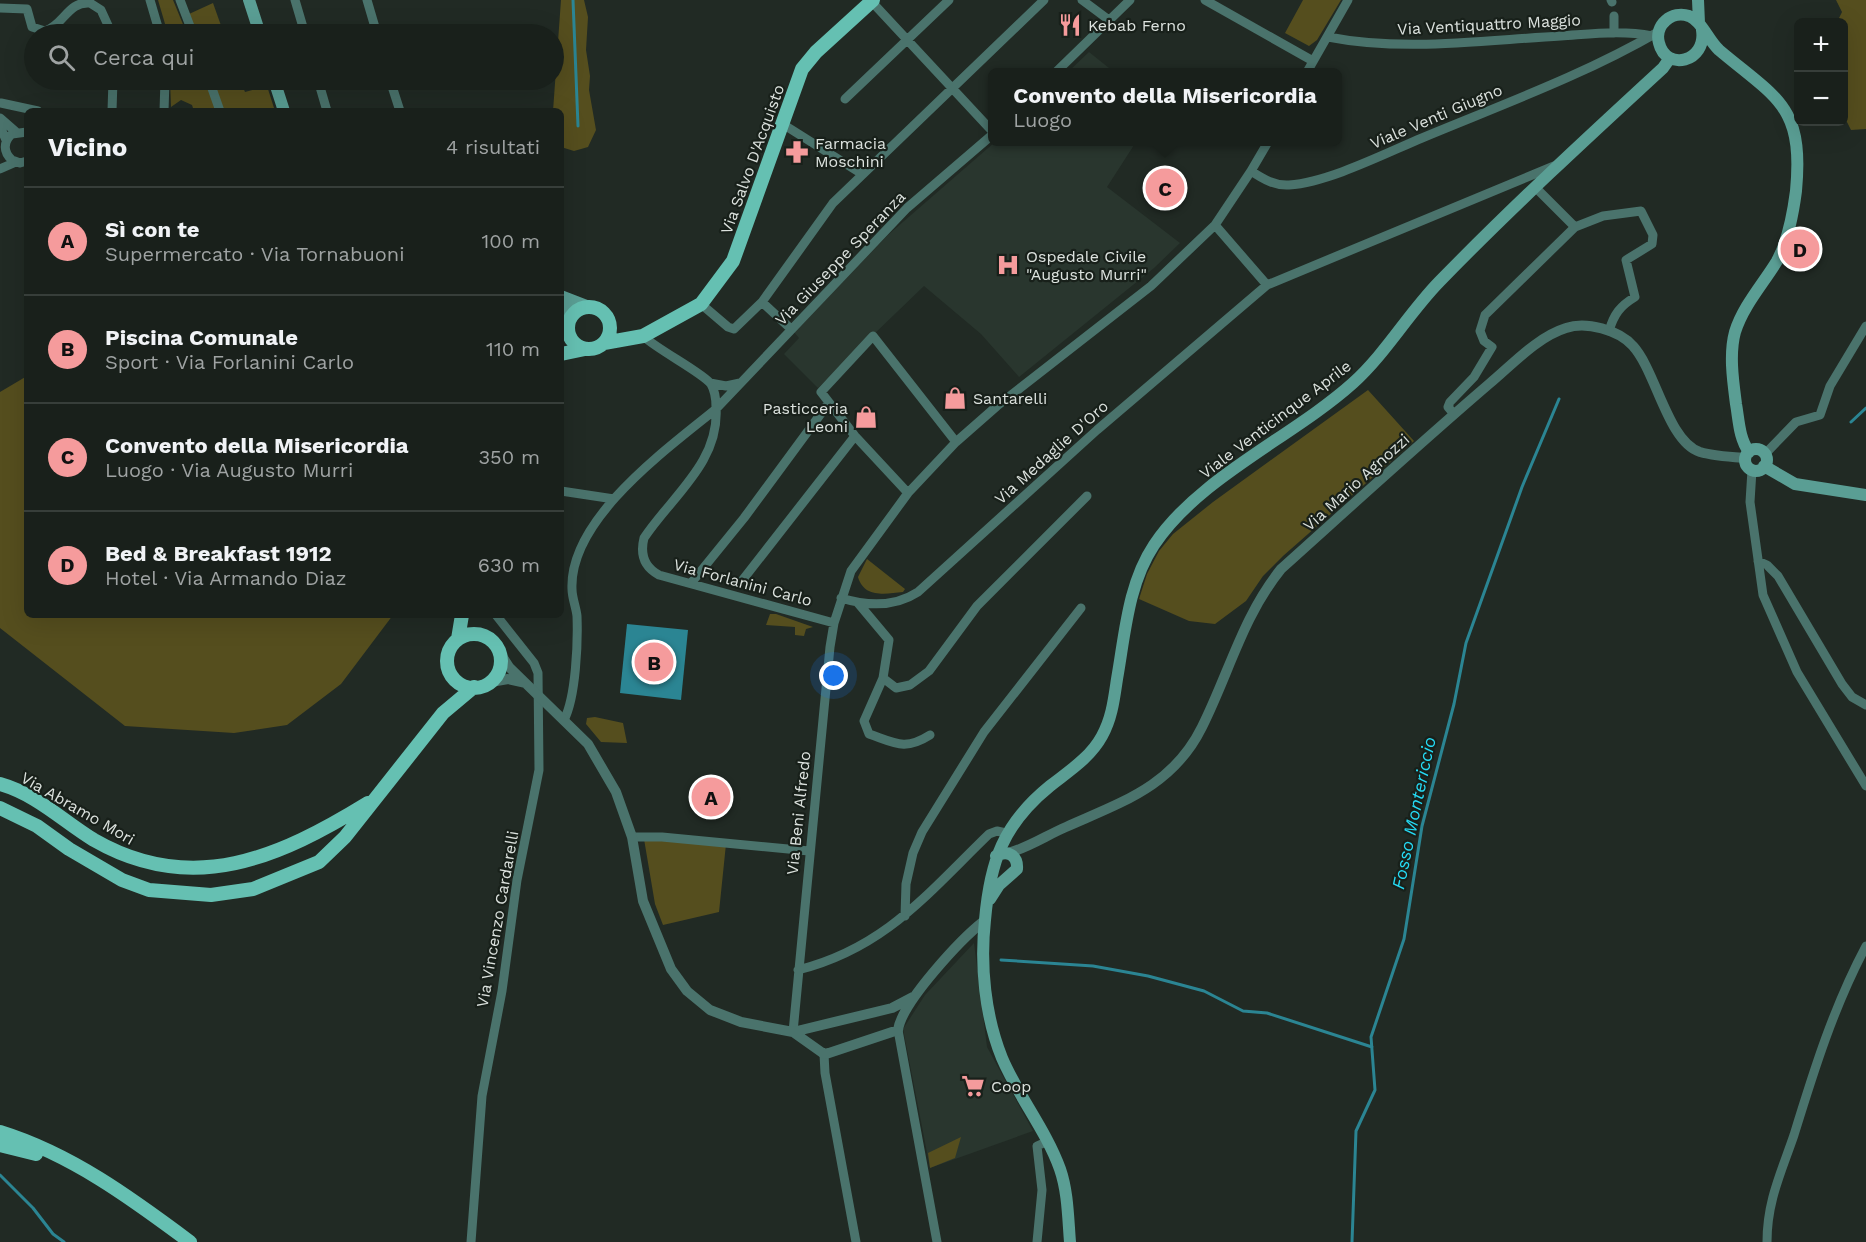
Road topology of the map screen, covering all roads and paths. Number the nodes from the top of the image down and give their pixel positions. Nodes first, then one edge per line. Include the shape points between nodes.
1 (150, 0) edge
2 (180, 0) edge
3 (249, 0) edge
4 (295, 0) edge
5 (367, 0) edge
6 (949, 0) edge
7 (1044, 0) edge
8 (1082, 0) edge
9 (1130, 0) edge
10 (1205, 0) edge
11 (1348, 0) edge
12 (1692, 0) edge
13 (1698, 0) edge
14 (872, 1) edge
15 (0, 8) edge
16 (1687, 15) junction
17 (1614, 16) dead end
18 (1109, 20) junction
19 (31, 24) edge
20 (57, 24) edge
21 (107, 24) edge
22 (157, 24) edge
23 (189, 24) edge
24 (257, 24) edge
25 (302, 24) edge
26 (374, 24) edge
27 (1700, 27) junction
28 (1614, 33) junction
29 (1655, 34) junction
30 (1328, 37) junction
31 (908, 38) junction
32 (1718, 49) junction
33 (1698, 51) junction
34 (1670, 58) junction
35 (1313, 61) junction
36 (1060, 68) edge
37 (1309, 68) edge
38 (953, 87) junction
39 (113, 90) edge
40 (165, 90) edge
41 (213, 90) edge
42 (277, 90) edge
43 (321, 90) edge
44 (393, 90) edge
45 (845, 99) dead end
46 (1, 103) edge
47 (24, 108) edge
48 (112, 108) edge
49 (164, 108) edge
50 (219, 108) edge
51 (283, 108) edge
52 (326, 108) edge
53 (399, 108) edge
54 (0, 118) edge
55 (781, 123) junction
56 (0, 126) edge
57 (988, 127) edge
58 (16, 132) junction
59 (24, 132) edge
60 (988, 137) edge
61 (6, 140) junction
62 (1265, 146) edge
63 (24, 161) edge
64 (16, 162) junction
65 (1557, 165) junction
66 (0, 169) edge
67 (1251, 171) junction
68 (862, 174) junction
69 (1535, 187) junction
70 (1215, 225) junction
71 (1575, 227) junction
72 (1267, 285) junction
73 (564, 297) edge
74 (762, 302) junction
75 (564, 304) edge
76 (701, 304) junction
77 (592, 308) junction
78 (609, 324) junction
79 (661, 325) junction
80 (569, 326) junction
81 (1866, 326) edge
82 (792, 329) junction
83 (1609, 331) junction
84 (643, 336) junction
85 (564, 339) edge
86 (604, 343) junction
87 (585, 349) junction
88 (564, 353) edge
89 (710, 383) junction
90 (740, 383) junction
91 (828, 404) junction
92 (716, 409) junction
93 (1454, 414) junction
94 (855, 436) junction
95 (956, 442) junction
96 (1747, 455) junction
97 (1760, 463) junction
98 (564, 491) edge
99 (908, 493) junction
100 (1866, 495) edge
101 (1087, 496) dead end
102 (614, 499) junction
103 (1758, 561) junction
104 (692, 582) junction
105 (741, 582) dead end
106 (841, 598) junction
107 (858, 603) junction
108 (1081, 608) dead end
109 (463, 618) edge
110 (467, 618) edge
111 (498, 618) edge
112 (834, 623) junction
113 (481, 635) junction
114 (458, 639) junction
115 (500, 653) junction
116 (454, 677) junction
117 (883, 678) junction
118 (491, 682) junction
119 (528, 684) junction
120 (474, 687) junction
121 (1866, 705) edge
122 (443, 713) junction
123 (560, 716) junction
124 (930, 735) dead end
125 (0, 784) edge
126 (1866, 786) edge
127 (375, 799) junction
128 (0, 808) edge
129 (1009, 830) junction
130 (632, 837) junction
131 (1029, 844) junction
132 (809, 851) junction
133 (999, 859) junction
134 (1018, 865) junction
135 (1009, 878) junction
136 (987, 906) junction
137 (905, 916) junction
138 (984, 921) junction
139 (1866, 946) edge
140 (798, 970) junction
141 (915, 997) junction
142 (892, 1008) junction
143 (898, 1026) junction
144 (793, 1032) junction
145 (824, 1054) junction
146 (0, 1132) edge
147 (1046, 1142) junction
148 (0, 1145) edge
149 (76, 1164) junction
150 (190, 1242) edge
151 (471, 1242) edge
152 (856, 1242) edge
153 (937, 1242) edge
154 (1037, 1242) edge
155 (1070, 1242) edge
156 (1767, 1242) edge

1 - 22 street
2 - 23 street
3 - 24 main road
4 - 25 street
5 - 26 street
6 - 31 street
7 - 38 street
8 - 18 street
9 - 18 street
10 - 35 street
11 - 30 street
12 - 16 main road
13 - 27 main road
14 - 31 street
14 - 55 main road, Via Salvo D'Acquisto via 802,69
15 - 19 street via 27,9
16 - 27 main road
16 - 29 main road via 1672,16
17 - 28 street
18 - 36 street
20 - 21 street via 75,5 90,3 101,10
27 - 32 main road
27 - 33 main road via 1702,44
28 - 29 street, Via Ventiquattro Maggio
28 - 30 street, Via Ventiquattro Maggio via 1407,44
29 - 34 main road
29 - 67 street, Viale Venti Giugno via 1573,75 1304,183 1274,184
30 - 35 street
31 - 38 street
31 - 45 street
32 - 33 main road
32 - 96 main road via 1775,96 1788,115 1796,140 1796,191 1785,242 1742,316 1734,339 1734,385
33 - 34 main road via 1686,60
34 - 65 main road, Viale Venticinque Aprile
35 - 37 street
38 - 57 street
38 - 68 street
39 - 48 street
40 - 49 street
41 - 50 street
42 - 51 main road
43 - 52 street
44 - 53 street
46 - 47 street
54 - 58 street
55 - 68 street
55 - 76 main road, Via Salvo D'Acquisto via 733,261
56 - 61 street
58 - 59 street
58 - 61 street
60 - 82 street, Via Giuseppe Speranza via 907,208
61 - 64 street via 6,153
62 - 67 street
63 - 64 street
64 - 66 street
65 - 69 main road, Viale Venticinque Aprile
65 - 72 street, Via Medaglie D'Oro
67 - 70 street, Via Beni Alfredo
68 - 74 street via 833,203
69 - 71 street
69 - 129 main road, Viale Venticinque Aprile via 1435,286 1381,356 1350,385 1198,497 1167,527 1138,577 1112,715 1104,733 1094,750 1029,805
70 - 72 street
70 - 95 street, Via Beni Alfredo via 1150,286
71 - 83 street via 1595,218 1641,211 1653,235 1652,244 1626,260 1635,297 1621,305
71 - 93 street via 1485,315 1480,331 1492,347 1473,377 1450,402 1448,407
72 - 107 street, Via Medaglie D'Oro via 1097,430 918,592 897,602
73 - 77 main road
74 - 76 street via 734,329
74 - 82 street
75 - 80 main road via 568,308
76 - 79 main road, Via Salvo D'Acquisto
77 - 78 main road via 604,315
77 - 80 main road via 577,311
78 - 79 main road via 635,331
78 - 86 main road
79 - 84 main road
80 - 85 main road
80 - 87 main road via 574,343
81 - 97 street via 1830,386 1820,415 1796,422
82 - 90 street, Via Giuseppe Speranza
83 - 93 street, Via Mario Agnozzi via 1568,327 1547,336
83 - 96 street, Via Mario Agnozzi via 1633,345 1685,442 1699,452
84 - 86 main road
84 - 89 street
86 - 87 main road
87 - 88 main road
89 - 90 street
89 - 92 street
90 - 92 street, Via Giuseppe Speranza
91 - 94 street
91 - 95 street via 821,392 873,336
91 - 104 street
92 - 102 street, Via Giuseppe Speranza
92 - 104 street, Via Forlanini Carlo via 715,429 706,457 651,529 642,549 653,572
93 - 131 street, Via Mario Agnozzi via 1281,569 1262,592 1202,729 1179,763 1156,785
94 - 99 street
94 - 105 street
95 - 99 street, Via Beni Alfredo
96 - 97 main road via 1747,465
96 - 97 main road via 1757,449
97 - 100 main road via 1795,484
97 - 103 street via 1749,492
98 - 102 street
99 - 106 street, Via Beni Alfredo via 851,571
101 - 117 street via 977,606 929,671 910,685 896,688
102 - 123 street, Via Giuseppe Speranza via 587,533 573,567 577,631 571,698
103 - 121 street via 1778,576 1842,684 1852,697
103 - 126 street via 1763,595 1777,632
104 - 112 street, Via Forlanini Carlo
106 - 107 street, Via Medaglie D'Oro
106 - 112 street, Via Beni Alfredo
107 - 117 street via 889,640
108 - 137 street via 984,732 922,832 906,884
109 - 114 main road
110 - 113 main road
111 - 151 street, Via Vincenzo Cardarelli via 536,667 540,715 538,770 482,1096
112 - 132 street, Via Beni Alfredo
113 - 114 main road
113 - 115 main road
114 - 116 main road via 448,655
115 - 118 main road via 500,669
115 - 119 street
116 - 120 main road via 459,683
116 - 122 main road, Via Abramo Mori via 453,691
117 - 124 street via 864,721 869,734 903,745 916,744
118 - 119 street via 508,679
118 - 120 main road
119 - 123 street
120 - 122 main road, Via Abramo Mori
122 - 127 main road, Via Abramo Mori
123 - 130 street via 592,750 616,792
125 - 127 main road, Via Abramo Mori via 40,801 66,822 118,853 146,863 177,867 208,868 250,861 316,835
127 - 128 main road, Via Abramo Mori via 319,862 253,889 211,895 149,890 122,880 37,826
129 - 133 main road, Viale Venticinque Aprile
129 - 137 street via 989,834
130 - 132 street
130 - 144 street via 643,901 671,969 687,991 710,1010 741,1022
131 - 133 street, Via Mario Agnozzi
131 - 134 street
132 - 140 street, Via Beni Alfredo
133 - 134 main road via 1015,857
133 - 135 main road via 997,875
133 - 136 main road, Viale Venticinque Aprile
134 - 135 main road, Viale Venticinque Aprile
135 - 136 main road, Viale Venticinque Aprile via 999,885
136 - 138 main road, Viale Venticinque Aprile
137 - 140 street via 856,949 830,962
138 - 141 street
138 - 147 main road, Viale Venticinque Aprile via 991,1021 1002,1058
139 - 156 street via 1842,995 1811,1078 1770,1205
140 - 144 street, Via Beni Alfredo
141 - 142 street
141 - 143 street
142 - 143 street
142 - 144 street
143 - 145 street
143 - 153 street
144 - 145 street
145 - 152 street
146 - 149 main road
147 - 154 street via 1037,1146 1042,1190
147 - 155 main road, Viale Venticinque Aprile via 1059,1169
148 - 149 main road
149 - 150 main road via 134,1200

